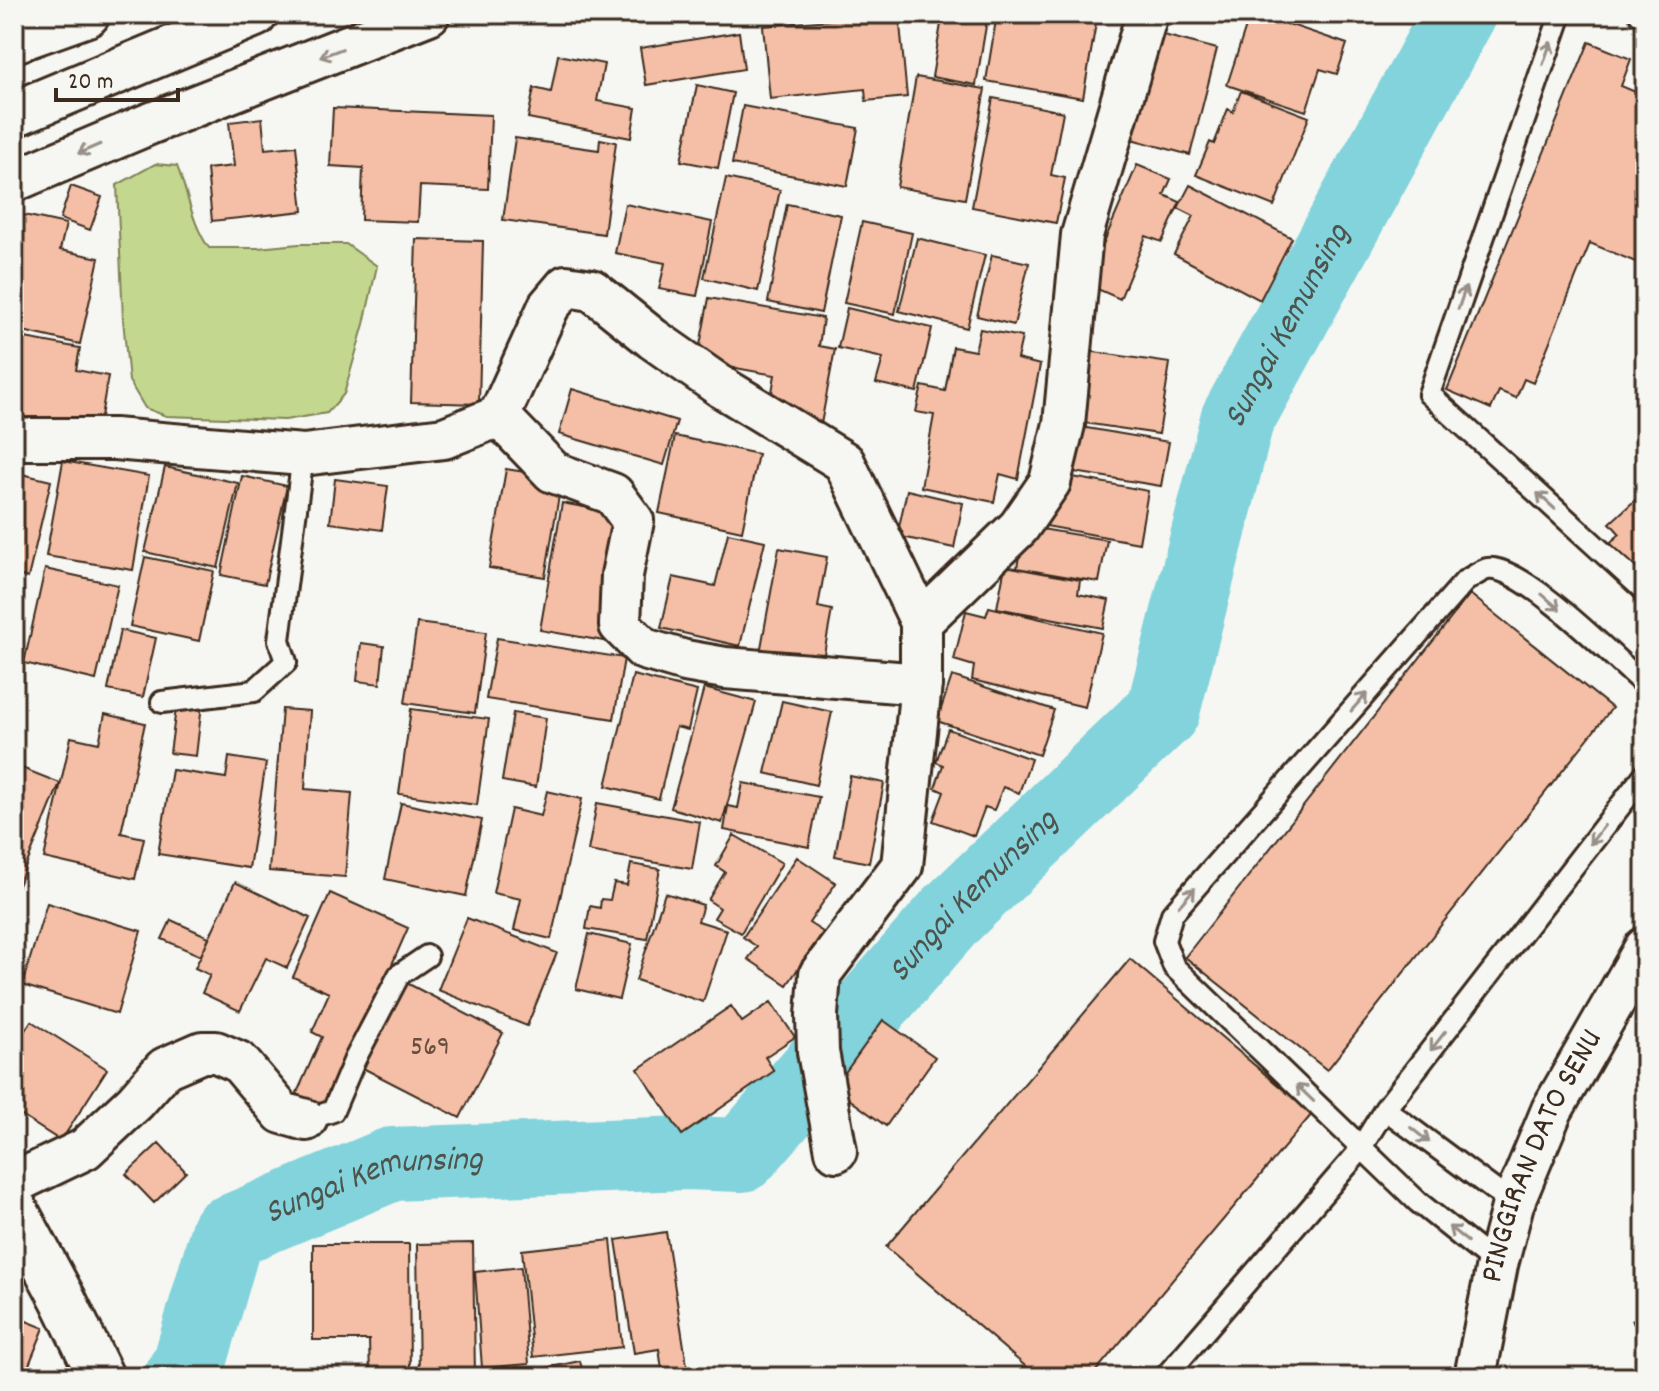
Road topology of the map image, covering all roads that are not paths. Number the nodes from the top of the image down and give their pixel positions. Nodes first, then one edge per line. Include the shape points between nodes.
1 (87, 14) edge
2 (255, 14) edge
3 (429, 14) edge
4 (1147, 14) edge
5 (1561, 14) edge
6 (26, 37) edge
7 (14, 114) edge
8 (14, 181) edge
9 (499, 416) junction
10 (14, 439) edge
11 (303, 455) junction
12 (1645, 591) edge
13 (921, 622) junction
14 (921, 684) junction
15 (1645, 685) edge
16 (162, 702) dead end
17 (1645, 774) edge
18 (1645, 948) edge
19 (427, 956) dead end
20 (1385, 1109) junction
21 (306, 1120) joint
22 (835, 1143) dead end
23 (1361, 1147) junction
24 (14, 1183) edge
25 (1513, 1204) junction
26 (18, 1225) edge
27 (1497, 1265) junction
28 (101, 1377) edge
29 (1165, 1377) edge
30 (1475, 1377) edge

1 - 6 main road
2 - 7 main road
3 -> 8 street
4 - 13 street via 1082,235 1064,424 1050,482 1019,527
12 -> 5 lane via 1429,394
9 - 11 street via 444,438
9 - 13 street via 549,306 566,286 592,290 723,388 844,462
9 - 14 street via 553,472 613,494 633,521 622,575 620,625 644,649 725,668
10 - 11 street via 114,439
11 - 16 lane via 279,640 286,662 254,691
13 - 14 street
14 - 22 street via 902,866 820,974 818,1052
23 -> 15 lane via 1174,967 1164,941 1172,914 1465,581 1487,569 1509,572 1533,586
17 -> 20 lane
18 - 25 street, PINGGIRAN DATO SENU via 1552,1110
19 - 21 lane via 399,975 333,1111
20 - 23 lane
20 -> 25 lane
21 - 24 street via 282,1113 239,1062 202,1052 165,1068 85,1149
27 -> 23 lane via 1418,1202
23 - 29 lane
25 - 27 street, PINGGIRAN DATO SENU
26 - 28 main road via 63,1299
27 - 30 street, PINGGIRAN DATO SENU

